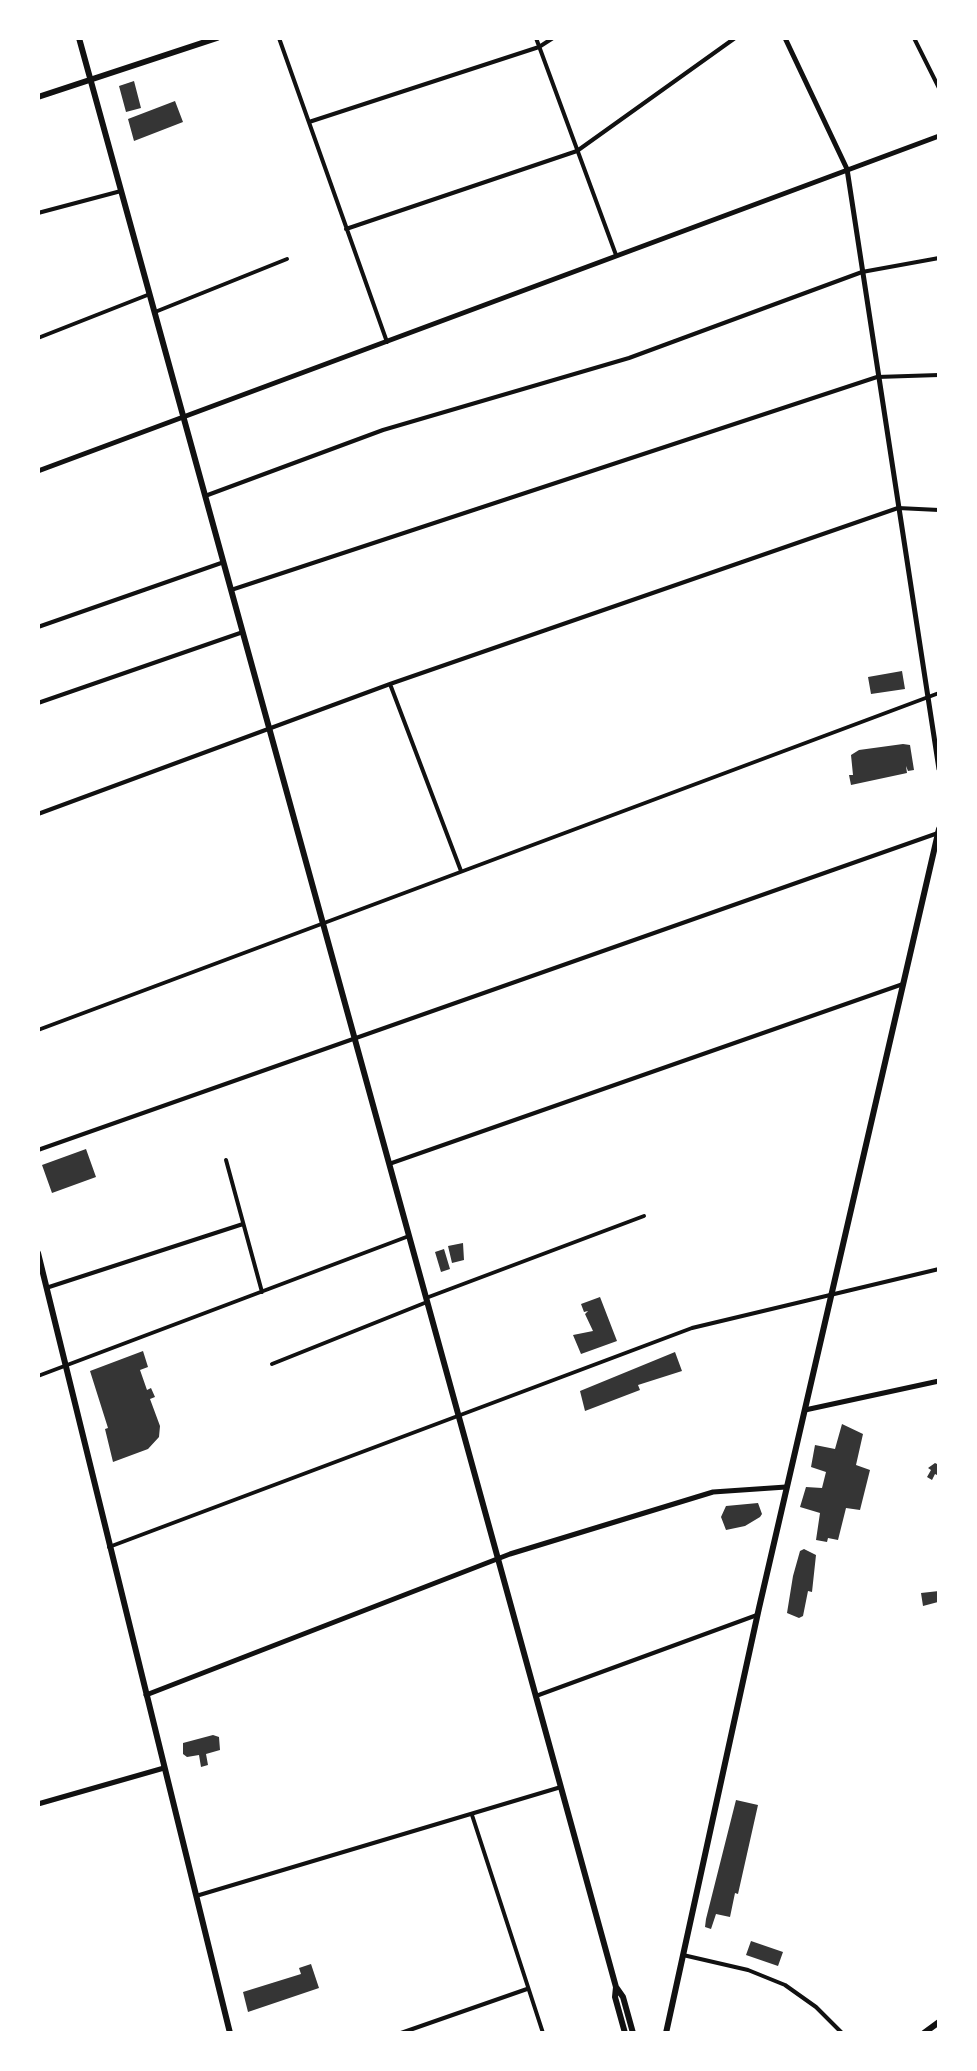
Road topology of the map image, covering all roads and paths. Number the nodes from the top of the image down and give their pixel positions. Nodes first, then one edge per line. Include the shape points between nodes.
1 (79, 38) edge
2 (217, 38) edge
3 (279, 38) edge
4 (536, 38) edge
5 (553, 38) edge
6 (735, 38) edge
7 (785, 38) edge
8 (914, 38) edge
9 (539, 47) junction
10 (91, 79) junction
11 (939, 88) edge
12 (38, 97) edge
13 (309, 122) junction
14 (939, 136) edge
15 (577, 151) junction
16 (847, 169) junction
17 (121, 191) junction
18 (38, 213) edge
19 (346, 229) junction
20 (616, 255) junction
21 (939, 258) edge
22 (287, 259) dead end
23 (862, 272) junction
24 (150, 294) junction
25 (155, 312) junction
26 (38, 338) edge
27 (387, 342) junction
28 (939, 375) edge
29 (877, 377) junction
30 (184, 417) junction
31 (38, 471) edge
32 (205, 496) junction
33 (898, 508) junction
34 (939, 510) edge
35 (224, 562) junction
36 (231, 590) junction
37 (38, 627) edge
38 (243, 632) junction
39 (390, 684) junction
40 (939, 693) edge
41 (926, 696) junction
42 (38, 703) edge
43 (270, 729) junction
44 (939, 769) edge
45 (38, 814) edge
46 (938, 831) edge
47 (935, 859) edge
48 (461, 871) junction
49 (323, 923) junction
50 (903, 984) junction
51 (38, 1030) edge
52 (355, 1039) junction
53 (38, 1150) edge
54 (226, 1160) dead end
55 (389, 1164) junction
56 (644, 1216) dead end
57 (243, 1224) junction
58 (409, 1236) junction
59 (38, 1253) edge
60 (939, 1269) edge
61 (46, 1288) junction
62 (262, 1292) junction
63 (831, 1294) junction
64 (427, 1300) junction
65 (272, 1364) dead end
66 (65, 1367) junction
67 (38, 1376) edge
68 (939, 1381) edge
69 (804, 1410) junction
70 (459, 1415) junction
71 (786, 1487) junction
72 (109, 1547) junction
73 (498, 1558) junction
74 (757, 1615) junction
75 (146, 1695) junction
76 (536, 1696) junction
77 (164, 1768) junction
78 (561, 1787) junction
79 (38, 1804) edge
80 (472, 1814) junction
81 (196, 1896) junction
82 (682, 1955) junction
83 (616, 1987) junction
84 (527, 1989) junction
85 (939, 2022) edge
86 (230, 2033) edge
87 (401, 2033) edge
88 (543, 2033) edge
89 (625, 2033) edge
90 (633, 2033) edge
91 (666, 2033) edge
92 (842, 2033) edge
93 (924, 2033) edge

1 - 10 main road
2 - 10 main road
3 - 13 street
4 - 9 street
5 - 9 street
6 - 15 street
7 - 16 street
8 - 11 street
9 - 13 street
9 - 15 street
10 - 12 main road
10 - 17 main road
13 - 19 street
14 - 16 street
15 - 19 street
15 - 20 street
16 - 20 street
16 - 23 street
17 - 18 street
17 - 24 main road
19 - 27 street
20 - 27 street
21 - 23 street
22 - 25 street
23 - 29 street
23 - 32 street via 629,358 383,430
24 - 25 main road
24 - 26 street
25 - 30 main road
27 - 30 street
28 - 29 street
29 - 33 street
29 - 36 street
30 - 31 street
30 - 32 main road
32 - 35 main road
33 - 34 street
33 - 39 street
33 - 41 street
35 - 36 main road
35 - 37 street
36 - 38 main road
38 - 42 street
38 - 43 main road
39 - 43 street
39 - 48 street
40 - 41 street
41 - 44 street
41 - 48 street
43 - 45 street
43 - 49 main road
46 - 47 main road
46 - 52 street
47 - 50 main road
48 - 49 street
49 - 51 street
49 - 52 main road
50 - 55 street
50 - 63 main road
52 - 53 street
52 - 55 main road
54 - 57 street
55 - 58 main road
56 - 64 street
57 - 61 street
57 - 62 street
58 - 62 street
58 - 64 main road
59 - 61 main road
60 - 63 street
61 - 66 main road
62 - 66 street
63 - 69 main road
63 - 70 street via 692,1328
64 - 65 street
64 - 70 main road
66 - 67 street
66 - 72 main road
68 - 69 street
69 - 71 main road
70 - 72 street
70 - 73 main road
71 - 73 street via 713,1492
71 - 74 main road
72 - 75 main road
73 - 75 street
73 - 76 main road
74 - 76 street
74 - 82 main road
75 - 77 main road
76 - 78 main road
77 - 79 street
77 - 81 main road
78 - 80 street
78 - 83 main road
80 - 81 street
80 - 84 street
81 - 86 main road
82 - 91 main road
82 - 92 street via 748,1970 785,1985
83 - 89 main road
83 - 90 main road
84 - 87 street
84 - 88 street
85 - 93 main road

